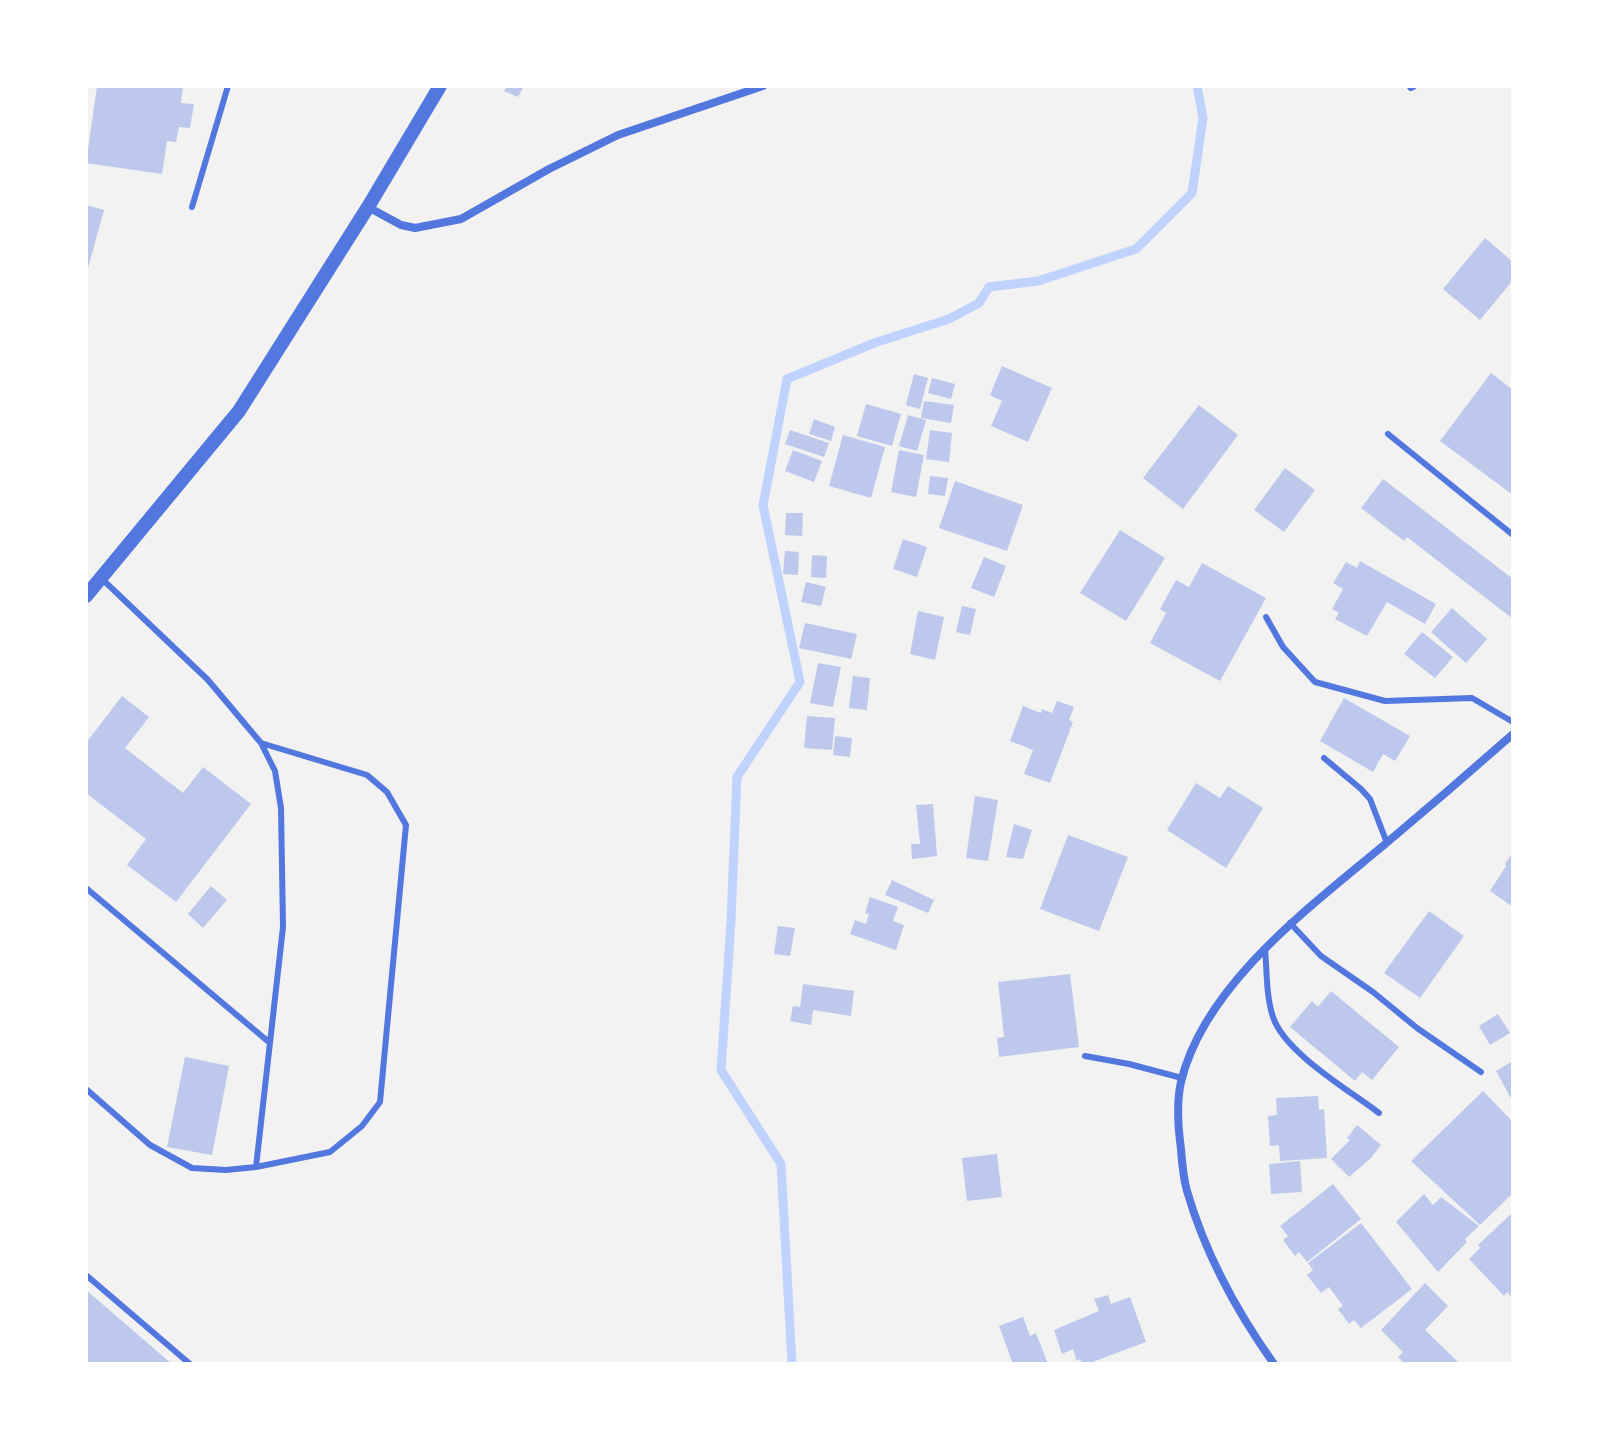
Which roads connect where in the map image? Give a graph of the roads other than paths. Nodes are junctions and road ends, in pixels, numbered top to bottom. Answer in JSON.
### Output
{"nodes":[{"id":1,"x":228,"y":86,"type":"edge"},
{"id":2,"x":433,"y":86,"type":"edge"},
{"id":3,"x":440,"y":86,"type":"edge"},
{"id":4,"x":763,"y":86,"type":"edge"},
{"id":5,"x":425,"y":113,"type":"junction"},
{"id":6,"x":192,"y":207,"type":"dead end"},
{"id":7,"x":368,"y":207,"type":"junction"},
{"id":8,"x":1388,"y":434,"type":"dead end"},
{"id":9,"x":1513,"y":535,"type":"edge"},
{"id":10,"x":101,"y":578,"type":"junction"},
{"id":11,"x":86,"y":596,"type":"edge"},
{"id":12,"x":1266,"y":617,"type":"dead end"},
{"id":13,"x":1513,"y":722,"type":"edge"},
{"id":14,"x":1513,"y":734,"type":"edge"},
{"id":15,"x":261,"y":743,"type":"junction"},
{"id":16,"x":1324,"y":758,"type":"dead end"},
{"id":17,"x":1387,"y":843,"type":"junction"},
{"id":18,"x":86,"y":888,"type":"edge"},
{"id":19,"x":1290,"y":923,"type":"junction"},
{"id":20,"x":1265,"y":949,"type":"junction"},
{"id":21,"x":270,"y":1043,"type":"junction"},
{"id":22,"x":1085,"y":1056,"type":"dead end"},
{"id":23,"x":1481,"y":1072,"type":"dead end"},
{"id":24,"x":1182,"y":1078,"type":"junction"},
{"id":25,"x":86,"y":1089,"type":"edge"},
{"id":26,"x":1379,"y":1113,"type":"dead end"},
{"id":27,"x":256,"y":1167,"type":"junction"},
{"id":28,"x":86,"y":1275,"type":"edge"},
{"id":29,"x":190,"y":1364,"type":"edge"},
{"id":30,"x":1274,"y":1364,"type":"edge"}],
"edges":[{"from":1,"to":6,"type":"lane"},
{"from":2,"to":5,"type":"street"},
{"from":3,"to":5,"type":"street"},
{"from":4,"to":7,"type":"street"},
{"from":5,"to":7,"type":"street"},
{"from":7,"to":10,"type":"street"},
{"from":8,"to":9,"type":"lane"},
{"from":10,"to":11,"type":"street"},
{"from":10,"to":15,"type":"lane"},
{"from":12,"to":13,"type":"lane"},
{"from":14,"to":17,"type":"street"},
{"from":15,"to":21,"type":"lane"},
{"from":15,"to":27,"type":"lane"},
{"from":16,"to":17,"type":"lane"},
{"from":17,"to":19,"type":"street"},
{"from":18,"to":21,"type":"lane"},
{"from":19,"to":20,"type":"street"},
{"from":19,"to":23,"type":"lane"},
{"from":20,"to":24,"type":"street"},
{"from":20,"to":26,"type":"lane"},
{"from":21,"to":27,"type":"lane"},
{"from":22,"to":24,"type":"lane"},
{"from":24,"to":30,"type":"street"},
{"from":25,"to":27,"type":"lane"},
{"from":28,"to":29,"type":"lane"}]}
